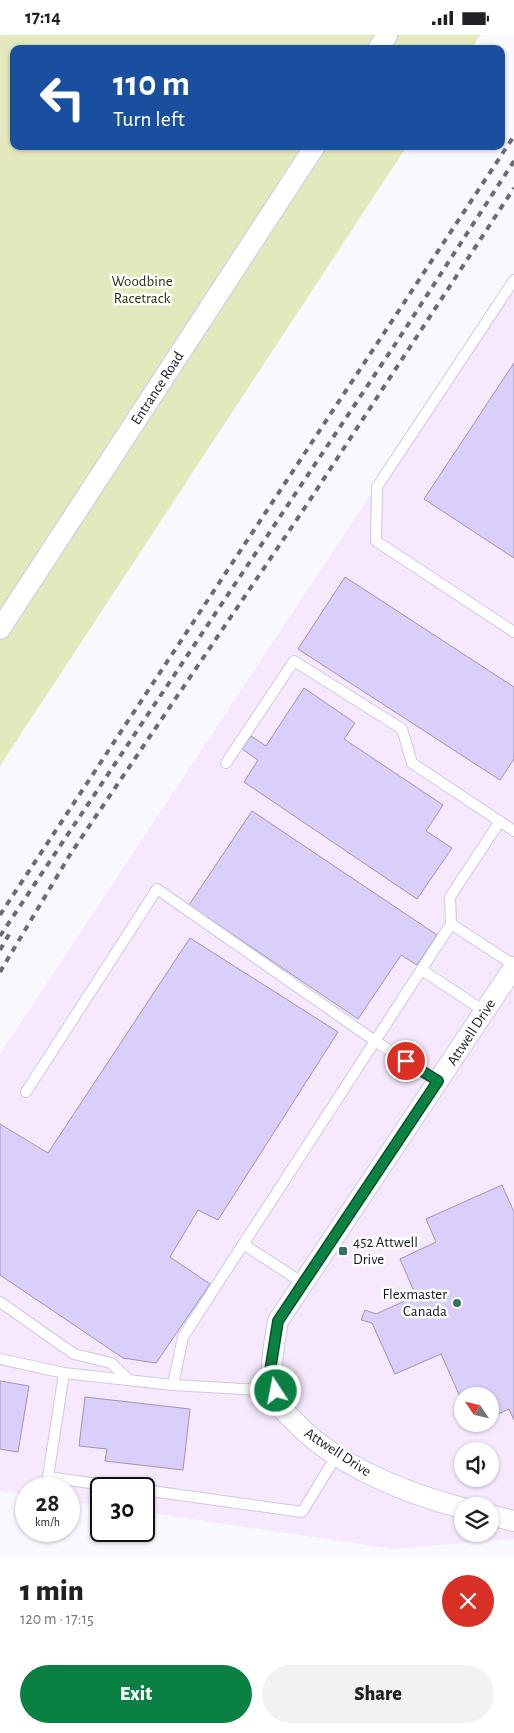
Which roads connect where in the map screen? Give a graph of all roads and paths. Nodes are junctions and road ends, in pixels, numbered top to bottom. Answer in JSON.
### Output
{"nodes":[{"id":1,"x":312,"y":150,"type":"edge"},
{"id":2,"x":514,"y":280,"type":"edge"},
{"id":3,"x":0,"y":629,"type":"edge"},
{"id":4,"x":514,"y":632,"type":"edge"},
{"id":5,"x":226,"y":763,"type":"dead end"},
{"id":6,"x":500,"y":821,"type":"junction"},
{"id":7,"x":514,"y":831,"type":"edge"},
{"id":8,"x":451,"y":923,"type":"junction"},
{"id":9,"x":514,"y":966,"type":"edge"},
{"id":10,"x":422,"y":970,"type":"junction"},
{"id":11,"x":484,"y":1011,"type":"junction"},
{"id":12,"x":375,"y":1041,"type":"junction"},
{"id":13,"x":438,"y":1081,"type":"junction"},
{"id":14,"x":26,"y":1092,"type":"dead end"},
{"id":15,"x":243,"y":1245,"type":"junction"},
{"id":16,"x":303,"y":1283,"type":"junction"},
{"id":17,"x":0,"y":1302,"type":"edge"},
{"id":18,"x":0,"y":1359,"type":"edge"},
{"id":19,"x":64,"y":1373,"type":"junction"},
{"id":20,"x":129,"y":1380,"type":"junction"},
{"id":21,"x":173,"y":1385,"type":"junction"},
{"id":22,"x":276,"y":1391,"type":"junction"},
{"id":23,"x":336,"y":1455,"type":"junction"},
{"id":24,"x":90,"y":1483,"type":"edge"},
{"id":25,"x":155,"y":1492,"type":"edge"},
{"id":26,"x":454,"y":1506,"type":"edge"},
{"id":27,"x":499,"y":1517,"type":"edge"},
{"id":28,"x":514,"y":1521,"type":"edge"}],
"edges":[{"from":1,"to":3,"type":"street","name":"Entrance Road"},
{"from":2,"to":4,"type":"lane"},
{"from":5,"to":6,"type":"lane"},
{"from":6,"to":7,"type":"lane"},
{"from":6,"to":8,"type":"lane"},
{"from":8,"to":9,"type":"lane"},
{"from":8,"to":10,"type":"lane"},
{"from":9,"to":11,"type":"street","name":"Attwell Drive"},
{"from":10,"to":11,"type":"lane"},
{"from":10,"to":12,"type":"lane"},
{"from":11,"to":13,"type":"street","name":"Attwell Drive"},
{"from":12,"to":13,"type":"lane"},
{"from":12,"to":14,"type":"lane"},
{"from":12,"to":15,"type":"lane"},
{"from":13,"to":16,"type":"street","name":"Attwell Drive"},
{"from":15,"to":16,"type":"lane"},
{"from":15,"to":21,"type":"lane"},
{"from":16,"to":22,"type":"street","name":"Attwell Drive"},
{"from":17,"to":20,"type":"lane"},
{"from":18,"to":19,"type":"lane"},
{"from":19,"to":20,"type":"lane"},
{"from":19,"to":24,"type":"lane"},
{"from":20,"to":21,"type":"lane"},
{"from":21,"to":22,"type":"lane"},
{"from":22,"to":23,"type":"street","name":"Attwell Drive"},
{"from":23,"to":25,"type":"lane"},
{"from":23,"to":26,"type":"street","name":"Attwell Drive"},
{"from":27,"to":28,"type":"street"}]}
